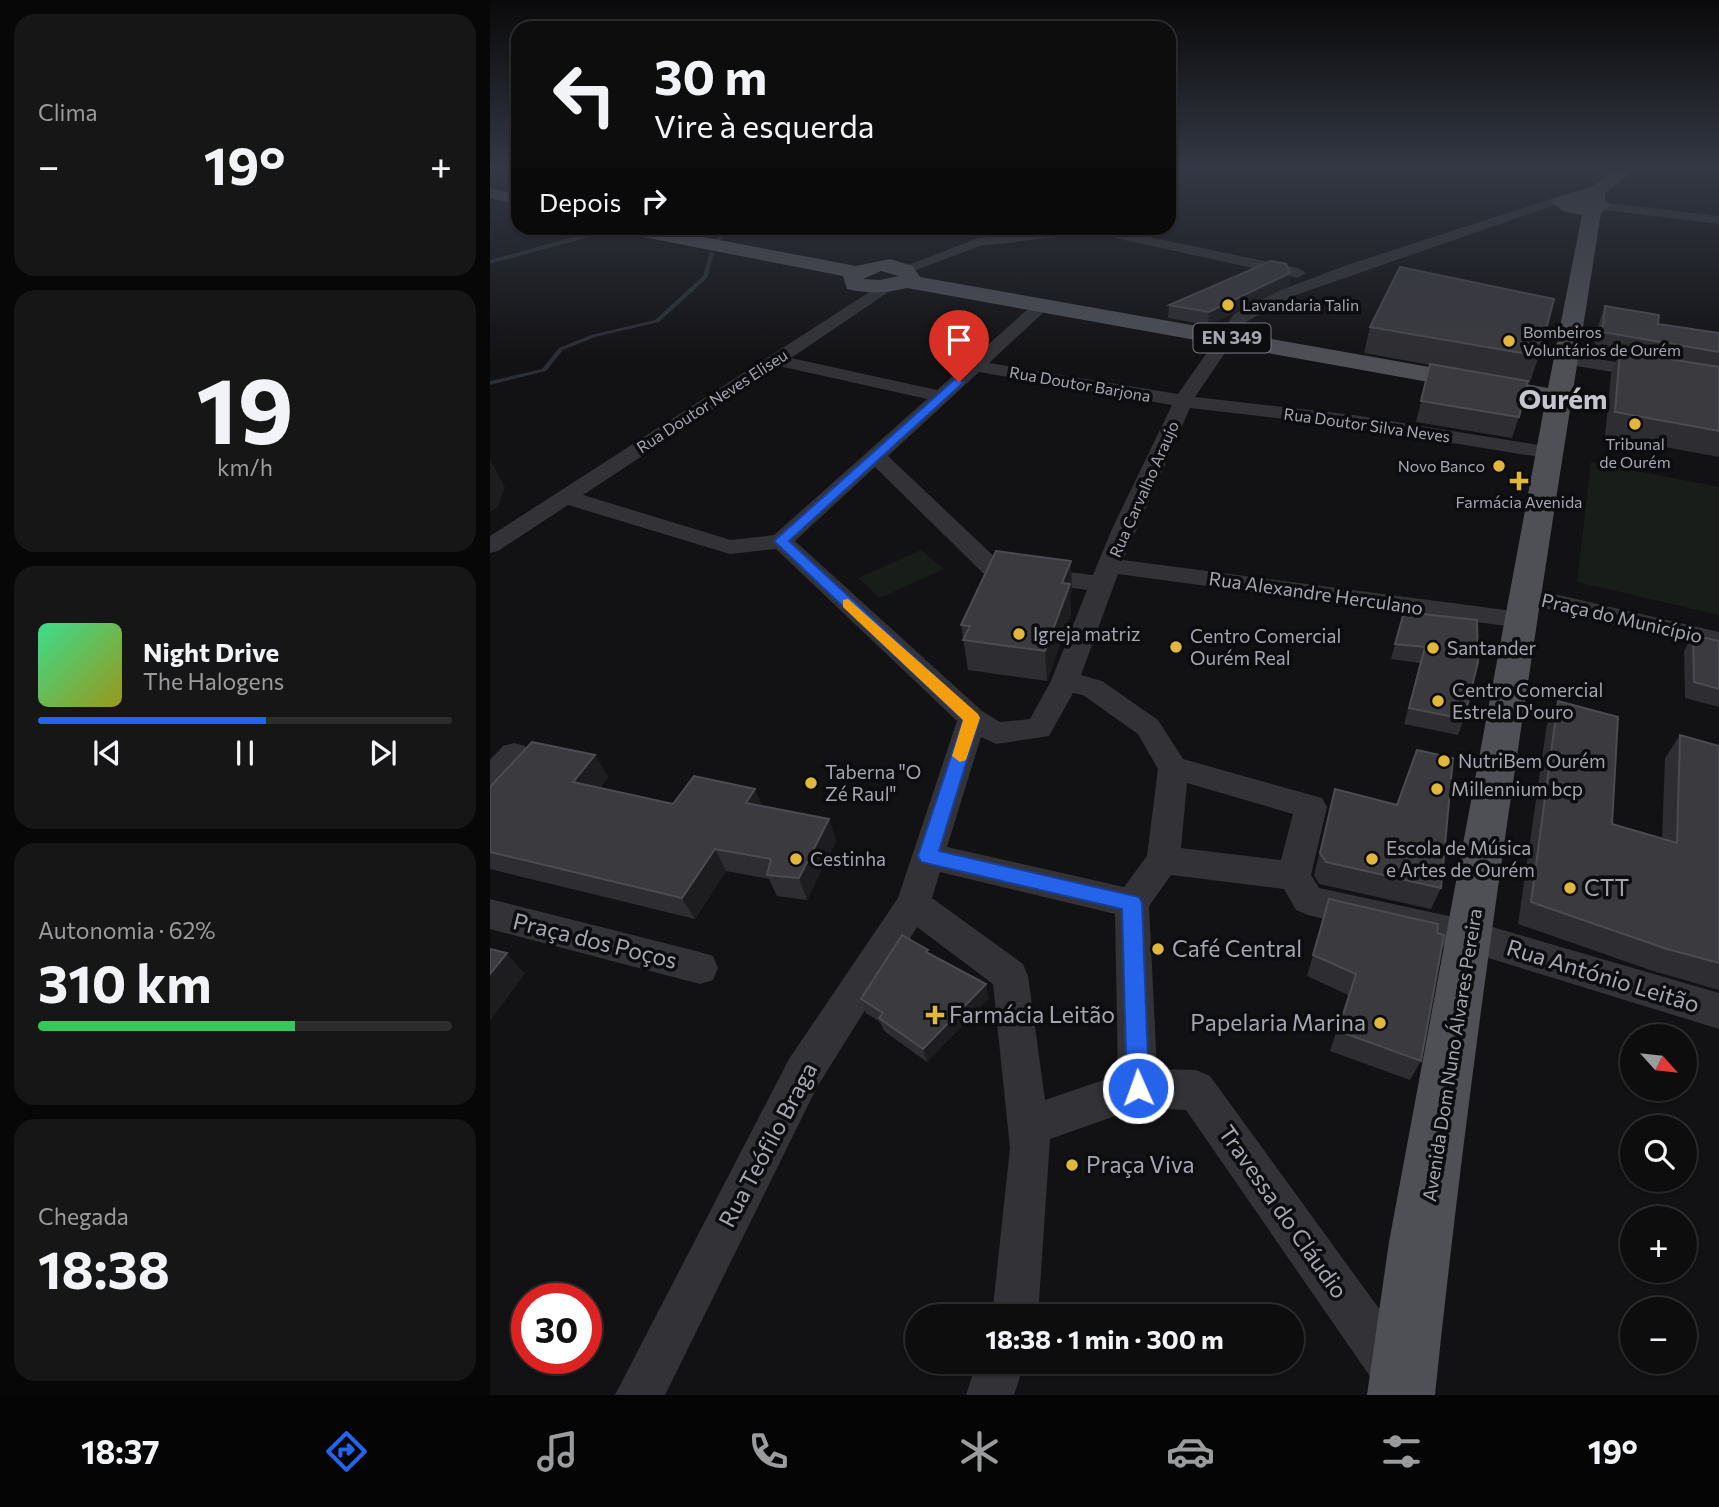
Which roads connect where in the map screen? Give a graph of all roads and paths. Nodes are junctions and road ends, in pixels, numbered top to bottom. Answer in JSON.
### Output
{"nodes":[{"id":1,"x":1458,"y":234,"type":"edge"},
{"id":2,"x":1581,"y":234,"type":"edge"},
{"id":3,"x":661,"y":235,"type":"edge"},
{"id":4,"x":1035,"y":235,"type":"edge"},
{"id":5,"x":1125,"y":235,"type":"edge"},
{"id":6,"x":1325,"y":278,"type":"junction"},
{"id":7,"x":880,"y":284,"type":"junction"},
{"id":8,"x":1041,"y":306,"type":"junction"},
{"id":9,"x":1224,"y":337,"type":"junction"},
{"id":10,"x":775,"y":360,"type":"junction"},
{"id":11,"x":976,"y":366,"type":"junction"},
{"id":12,"x":1561,"y":378,"type":"junction"},
{"id":13,"x":1719,"y":384,"type":"edge"},
{"id":14,"x":942,"y":397,"type":"junction"},
{"id":15,"x":1183,"y":401,"type":"junction"},
{"id":16,"x":1551,"y":453,"type":"junction"},
{"id":17,"x":876,"y":456,"type":"junction"},
{"id":18,"x":565,"y":497,"type":"junction"},
{"id":19,"x":781,"y":541,"type":"junction"},
{"id":20,"x":490,"y":546,"type":"edge"},
{"id":21,"x":1107,"y":575,"type":"junction"},
{"id":22,"x":1522,"y":608,"type":"junction"},
{"id":23,"x":1719,"y":641,"type":"edge"},
{"id":24,"x":1065,"y":681,"type":"junction"},
{"id":25,"x":972,"y":718,"type":"junction"},
{"id":26,"x":514,"y":754,"type":"dead end"},
{"id":27,"x":1173,"y":768,"type":"junction"},
{"id":28,"x":490,"y":779,"type":"edge"},
{"id":29,"x":928,"y":856,"type":"junction"},
{"id":30,"x":1163,"y":860,"type":"junction"},
{"id":31,"x":1294,"y":876,"type":"junction"},
{"id":32,"x":1132,"y":903,"type":"junction"},
{"id":33,"x":912,"y":904,"type":"junction"},
{"id":34,"x":490,"y":914,"type":"edge"},
{"id":35,"x":1472,"y":937,"type":"junction"},
{"id":36,"x":700,"y":968,"type":"dead end"},
{"id":37,"x":1719,"y":1011,"type":"edge"},
{"id":38,"x":1138,"y":1088,"type":"junction"},
{"id":39,"x":1028,"y":1126,"type":"junction"},
{"id":40,"x":1016,"y":1304,"type":"edge"},
{"id":41,"x":997,"y":1374,"type":"edge"},
{"id":42,"x":1402,"y":1388,"type":"edge"},
{"id":43,"x":639,"y":1395,"type":"edge"},
{"id":44,"x":990,"y":1395,"type":"edge"}],
"edges":[{"from":1,"to":6,"type":"street","name":"Rua Carvalho Araujo"},
{"from":2,"to":12,"type":"main road","name":"Avenida Dom Nuno Álvares Pereira"},
{"from":3,"to":7,"type":"main road","number":"EN 349"},
{"from":4,"to":7,"type":"street","name":"Rua Doutor Neves Eliseu"},
{"from":5,"to":6,"type":"street","name":"Rua Doutor Neves Eliseu"},
{"from":6,"to":9,"type":"street","name":"Rua Carvalho Araujo"},
{"from":7,"to":8,"type":"main road","number":"EN 349"},
{"from":7,"to":10,"type":"street","name":"Rua Doutor Neves Eliseu"},
{"from":8,"to":9,"type":"main road","number":"EN 349"},
{"from":8,"to":11,"type":"street"},
{"from":9,"to":12,"type":"main road","number":"EN 349"},
{"from":9,"to":15,"type":"street","name":"Rua Carvalho Araujo"},
{"from":10,"to":14,"type":"street"},
{"from":10,"to":18,"type":"street","name":"Rua Doutor Neves Eliseu"},
{"from":11,"to":14,"type":"street"},
{"from":11,"to":15,"type":"street","name":"Rua Doutor Barjona"},
{"from":12,"to":13,"type":"street"},
{"from":12,"to":16,"type":"main road","name":"Avenida Dom Nuno Álvares Pereira"},
{"from":14,"to":17,"type":"street"},
{"from":15,"to":16,"type":"street","name":"Rua Doutor Silva Neves"},
{"from":15,"to":21,"type":"street","name":"Rua Carvalho Araujo"},
{"from":16,"to":22,"type":"main road","name":"Avenida Dom Nuno Álvares Pereira"},
{"from":17,"to":19,"type":"street"},
{"from":17,"to":21,"type":"street","name":"Rua Alexandre Herculano"},
{"from":18,"to":19,"type":"street"},
{"from":18,"to":20,"type":"street","name":"Rua Doutor Neves Eliseu"},
{"from":19,"to":25,"type":"street"},
{"from":21,"to":22,"type":"street","name":"Rua Alexandre Herculano"},
{"from":21,"to":24,"type":"street","name":"Rua Carvalho Araujo"},
{"from":22,"to":23,"type":"street","name":"Praça do Município"},
{"from":22,"to":35,"type":"main road","name":"Avenida Dom Nuno Álvares Pereira"},
{"from":24,"to":25,"type":"street","name":"Rua Carvalho Araujo"},
{"from":24,"to":27,"type":"street"},
{"from":25,"to":29,"type":"street","name":"Rua Teófilo Braga"},
{"from":26,"to":28,"type":"street"},
{"from":27,"to":30,"type":"street"},
{"from":27,"to":31,"type":"street"},
{"from":29,"to":32,"type":"street"},
{"from":29,"to":33,"type":"street","name":"Rua Teófilo Braga"},
{"from":30,"to":31,"type":"street"},
{"from":30,"to":32,"type":"street"},
{"from":31,"to":35,"type":"street","name":"Rua António Leitão"},
{"from":32,"to":38,"type":"street"},
{"from":33,"to":39,"type":"street"},
{"from":33,"to":43,"type":"street","name":"Rua Teófilo Braga"},
{"from":34,"to":36,"type":"street","name":"Praça dos Poços"},
{"from":35,"to":37,"type":"street","name":"Rua António Leitão"},
{"from":35,"to":42,"type":"main road","name":"Avenida Dom Nuno Álvares Pereira"},
{"from":38,"to":39,"type":"street"},
{"from":38,"to":42,"type":"street","name":"Travessa do Cláudio"},
{"from":39,"to":40,"type":"street"},
{"from":41,"to":44,"type":"street"}]}
